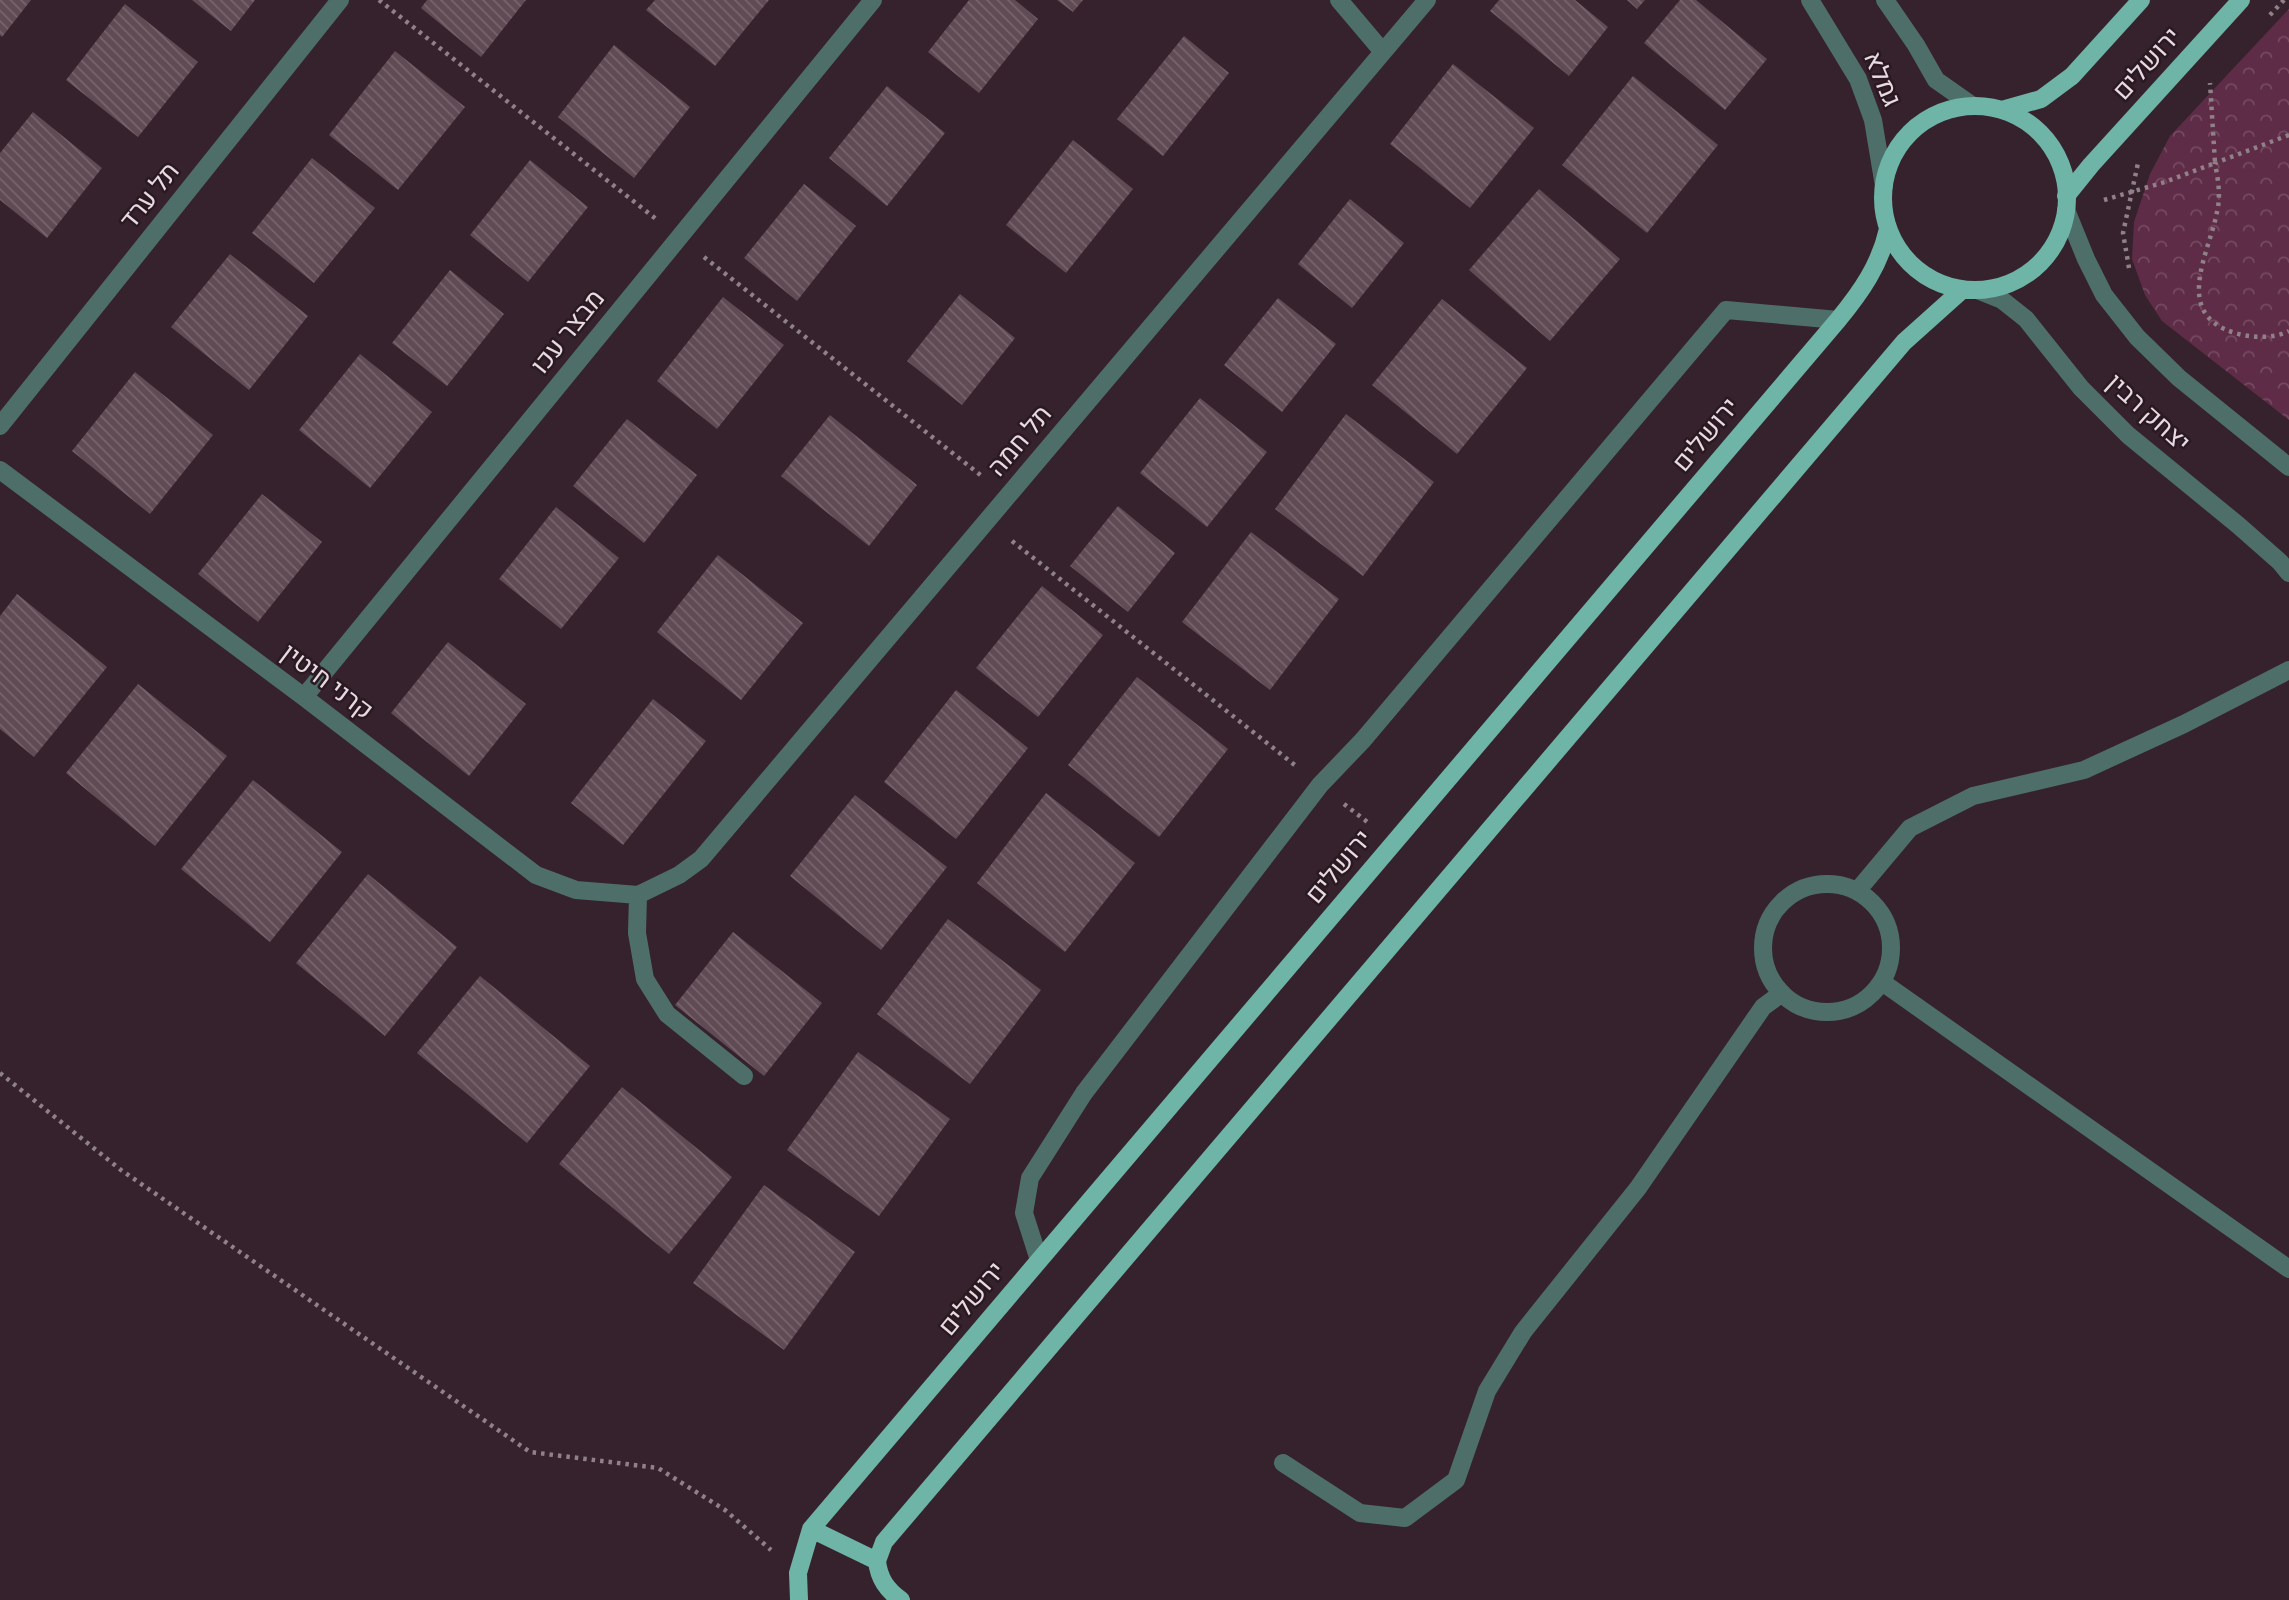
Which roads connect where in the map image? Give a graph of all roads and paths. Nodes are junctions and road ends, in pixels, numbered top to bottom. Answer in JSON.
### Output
{"nodes":[{"id":1,"x":340,"y":0,"type":"edge"},
{"id":2,"x":873,"y":0,"type":"edge"},
{"id":3,"x":1339,"y":0,"type":"edge"},
{"id":4,"x":1427,"y":0,"type":"edge"},
{"id":5,"x":1810,"y":0,"type":"edge"},
{"id":6,"x":1885,"y":0,"type":"edge"},
{"id":7,"x":2141,"y":0,"type":"edge"},
{"id":8,"x":2241,"y":0,"type":"edge"},
{"id":9,"x":2207,"y":36,"type":"junction"},
{"id":10,"x":1382,"y":52,"type":"junction"},
{"id":11,"x":1973,"y":106,"type":"junction"},
{"id":12,"x":2002,"y":110,"type":"junction"},
{"id":13,"x":2289,"y":135,"type":"edge"},
{"id":14,"x":2141,"y":152,"type":"dead end"},
{"id":15,"x":2215,"y":163,"type":"junction"},
{"id":16,"x":1884,"y":186,"type":"junction"},
{"id":17,"x":2132,"y":192,"type":"junction"},
{"id":18,"x":2066,"y":203,"type":"junction"},
{"id":19,"x":1888,"y":229,"type":"junction"},
{"id":20,"x":2130,"y":273,"type":"dead end"},
{"id":21,"x":1970,"y":290,"type":"junction"},
{"id":22,"x":1838,"y":320,"type":"junction"},
{"id":23,"x":2289,"y":331,"type":"edge"},
{"id":24,"x":0,"y":426,"type":"edge"},
{"id":25,"x":2289,"y":467,"type":"edge"},
{"id":26,"x":0,"y":470,"type":"edge"},
{"id":27,"x":986,"y":521,"type":"junction"},
{"id":28,"x":2289,"y":573,"type":"edge"},
{"id":29,"x":2289,"y":670,"type":"edge"},
{"id":30,"x":304,"y":697,"type":"junction"},
{"id":31,"x":1320,"y":785,"type":"junction"},
{"id":32,"x":1394,"y":843,"type":"junction"},
{"id":33,"x":1858,"y":890,"type":"junction"},
{"id":34,"x":638,"y":895,"type":"junction"},
{"id":35,"x":1882,"y":982,"type":"junction"},
{"id":36,"x":1782,"y":993,"type":"junction"},
{"id":37,"x":0,"y":1073,"type":"edge"},
{"id":38,"x":744,"y":1076,"type":"dead end"},
{"id":39,"x":1040,"y":1260,"type":"junction"},
{"id":40,"x":2289,"y":1269,"type":"edge"},
{"id":41,"x":1283,"y":1463,"type":"dead end"},
{"id":42,"x":811,"y":1529,"type":"junction"},
{"id":43,"x":877,"y":1562,"type":"junction"},
{"id":44,"x":798,"y":1573,"type":"junction"},
{"id":45,"x":799,"y":1600,"type":"edge"},
{"id":46,"x":901,"y":1600,"type":"edge"}],
"edges":[{"from":1,"to":24,"type":"street","name":"תל ערד"},
{"from":2,"to":30,"type":"street","name":"מבצר עכו"},
{"from":3,"to":10,"type":"street"},
{"from":4,"to":10,"type":"street","name":"תל חמה"},
{"from":5,"to":16,"type":"street","name":"גמלא"},
{"from":6,"to":11,"type":"street","name":"גמלא"},
{"from":7,"to":12,"type":"main road","name":"ירושלים"},
{"from":8,"to":9,"type":"main road","name":"ירושלים"},
{"from":9,"to":15,"type":"path"},
{"from":9,"to":18,"type":"main road","name":"ירושלים"},
{"from":10,"to":27,"type":"street","name":"תל חמה"},
{"from":11,"to":12,"type":"main road"},
{"from":11,"to":16,"type":"main road"},
{"from":12,"to":18,"type":"main road"},
{"from":13,"to":15,"type":"path"},
{"from":14,"to":17,"type":"path"},
{"from":15,"to":17,"type":"path"},
{"from":15,"to":23,"type":"path"},
{"from":16,"to":19,"type":"main road"},
{"from":17,"to":18,"type":"path"},
{"from":17,"to":20,"type":"path"},
{"from":18,"to":21,"type":"main road"},
{"from":18,"to":25,"type":"street","name":"יצחק רבין"},
{"from":19,"to":21,"type":"main road"},
{"from":19,"to":22,"type":"main road","name":"ירושלים"},
{"from":21,"to":28,"type":"street","name":"יצחק רבין"},
{"from":21,"to":43,"type":"main road"},
{"from":22,"to":31,"type":"street"},
{"from":22,"to":32,"type":"main road","name":"ירושלים"},
{"from":26,"to":30,"type":"street","name":"קרני חיטין"},
{"from":27,"to":31,"type":"path"},
{"from":27,"to":34,"type":"street","name":"תל חמה"},
{"from":29,"to":33,"type":"street"},
{"from":30,"to":34,"type":"street","name":"קרני חיטין"},
{"from":31,"to":32,"type":"path"},
{"from":31,"to":39,"type":"street"},
{"from":32,"to":39,"type":"main road","name":"ירושלים"},
{"from":33,"to":35,"type":"street"},
{"from":33,"to":36,"type":"street"},
{"from":34,"to":38,"type":"street"},
{"from":35,"to":36,"type":"street"},
{"from":35,"to":40,"type":"street"},
{"from":36,"to":41,"type":"street"},
{"from":37,"to":44,"type":"path"},
{"from":39,"to":42,"type":"main road","name":"ירושלים"},
{"from":42,"to":43,"type":"main road"},
{"from":42,"to":44,"type":"main road"},
{"from":43,"to":46,"type":"main road"},
{"from":44,"to":45,"type":"main road"}]}
